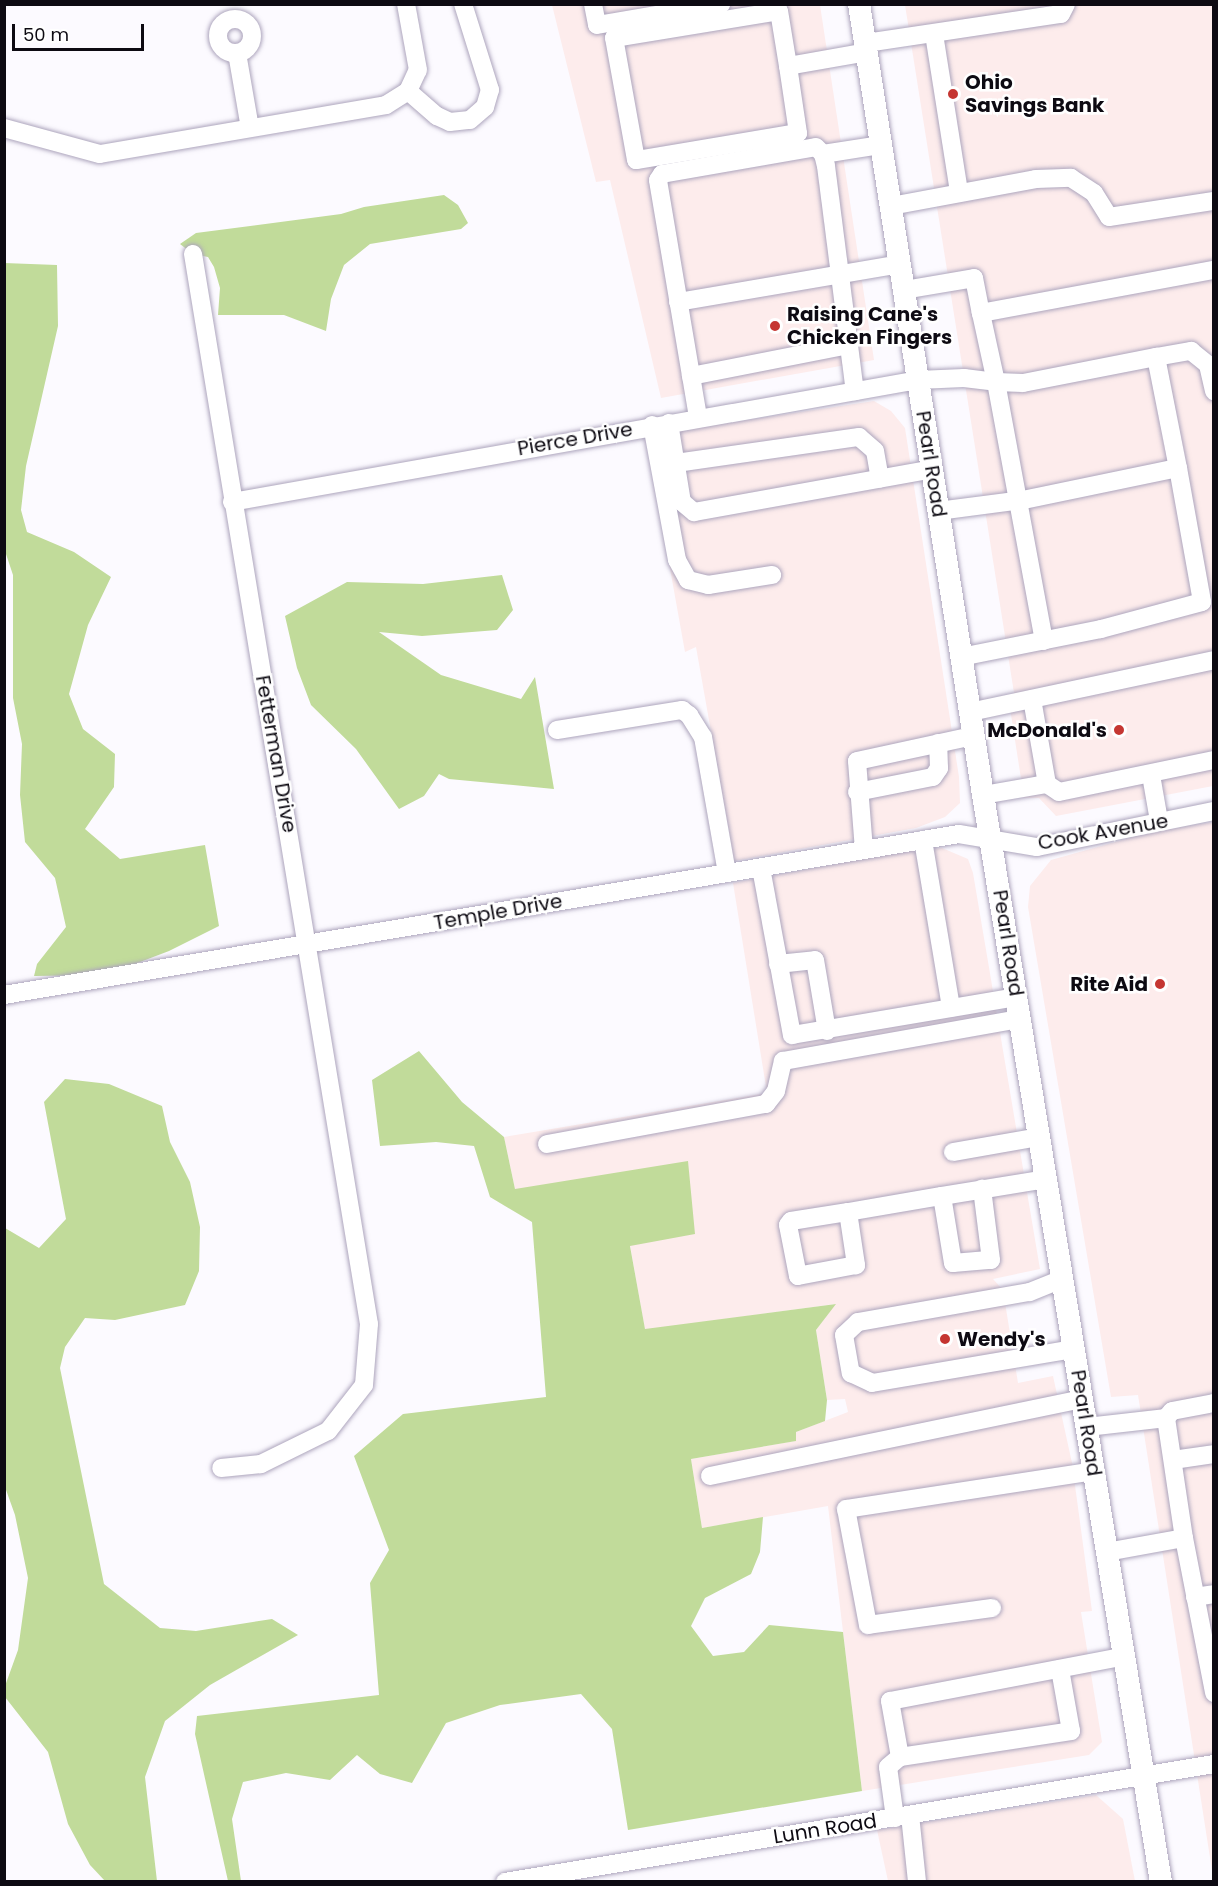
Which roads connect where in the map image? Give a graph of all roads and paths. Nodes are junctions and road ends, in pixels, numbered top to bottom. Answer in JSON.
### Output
{"nodes":[{"id":1,"x":406,"y":4,"type":"edge"},
{"id":2,"x":463,"y":4,"type":"edge"},
{"id":3,"x":593,"y":4,"type":"edge"},
{"id":4,"x":721,"y":4,"type":"edge"},
{"id":5,"x":860,"y":4,"type":"edge"},
{"id":6,"x":1066,"y":4,"type":"edge"},
{"id":7,"x":934,"y":34,"type":"junction"},
{"id":8,"x":866,"y":48,"type":"junction"},
{"id":9,"x":237,"y":53,"type":"dead end"},
{"id":10,"x":788,"y":66,"type":"junction"},
{"id":11,"x":408,"y":91,"type":"junction"},
{"id":12,"x":4,"y":128,"type":"edge"},
{"id":13,"x":250,"y":128,"type":"junction"},
{"id":14,"x":881,"y":145,"type":"junction"},
{"id":15,"x":823,"y":154,"type":"junction"},
{"id":16,"x":959,"y":192,"type":"junction"},
{"id":17,"x":1214,"y":201,"type":"edge"},
{"id":18,"x":891,"y":206,"type":"junction"},
{"id":19,"x":193,"y":254,"type":"dead end"},
{"id":20,"x":900,"y":264,"type":"junction"},
{"id":21,"x":1214,"y":270,"type":"edge"},
{"id":22,"x":840,"y":274,"type":"junction"},
{"id":23,"x":904,"y":290,"type":"junction"},
{"id":24,"x":678,"y":302,"type":"junction"},
{"id":25,"x":981,"y":313,"type":"junction"},
{"id":26,"x":849,"y":345,"type":"junction"},
{"id":27,"x":1156,"y":357,"type":"junction"},
{"id":28,"x":691,"y":376,"type":"junction"},
{"id":29,"x":918,"y":380,"type":"junction"},
{"id":30,"x":996,"y":382,"type":"junction"},
{"id":31,"x":855,"y":391,"type":"junction"},
{"id":32,"x":1214,"y":391,"type":"edge"},
{"id":33,"x":698,"y":417,"type":"junction"},
{"id":34,"x":660,"y":424,"type":"junction"},
{"id":35,"x":676,"y":463,"type":"junction"},
{"id":36,"x":1178,"y":468,"type":"junction"},
{"id":37,"x":932,"y":469,"type":"junction"},
{"id":38,"x":880,"y":479,"type":"junction"},
{"id":39,"x":1017,"y":501,"type":"junction"},
{"id":40,"x":232,"y":502,"type":"junction"},
{"id":41,"x":938,"y":511,"type":"junction"},
{"id":42,"x":772,"y":575,"type":"dead end"},
{"id":43,"x":1208,"y":601,"type":"edge"},
{"id":44,"x":1044,"y":640,"type":"junction"},
{"id":45,"x":961,"y":657,"type":"junction"},
{"id":46,"x":1214,"y":660,"type":"edge"},
{"id":47,"x":1032,"y":699,"type":"junction"},
{"id":48,"x":970,"y":712,"type":"junction"},
{"id":49,"x":557,"y":730,"type":"dead end"},
{"id":50,"x":974,"y":736,"type":"junction"},
{"id":51,"x":938,"y":743,"type":"junction"},
{"id":52,"x":1214,"y":760,"type":"edge"},
{"id":53,"x":1151,"y":775,"type":"junction"},
{"id":54,"x":1047,"y":784,"type":"junction"},
{"id":55,"x":857,"y":792,"type":"junction"},
{"id":56,"x":983,"y":795,"type":"junction"},
{"id":57,"x":1214,"y":811,"type":"edge"},
{"id":58,"x":1159,"y":821,"type":"junction"},
{"id":59,"x":992,"y":838,"type":"junction"},
{"id":60,"x":923,"y":840,"type":"junction"},
{"id":61,"x":864,"y":850,"type":"junction"},
{"id":62,"x":761,"y":868,"type":"junction"},
{"id":63,"x":727,"y":873,"type":"junction"},
{"id":64,"x":309,"y":944,"type":"junction"},
{"id":65,"x":778,"y":964,"type":"junction"},
{"id":66,"x":4,"y":995,"type":"edge"},
{"id":67,"x":951,"y":1008,"type":"junction"},
{"id":68,"x":1018,"y":1008,"type":"junction"},
{"id":69,"x":827,"y":1030,"type":"junction"},
{"id":70,"x":1039,"y":1137,"type":"junction"},
{"id":71,"x":547,"y":1144,"type":"dead end"},
{"id":72,"x":952,"y":1152,"type":"dead end"},
{"id":73,"x":1046,"y":1179,"type":"junction"},
{"id":74,"x":982,"y":1189,"type":"junction"},
{"id":75,"x":942,"y":1196,"type":"junction"},
{"id":76,"x":848,"y":1212,"type":"junction"},
{"id":77,"x":1062,"y":1279,"type":"junction"},
{"id":78,"x":1074,"y":1349,"type":"junction"},
{"id":79,"x":1082,"y":1399,"type":"junction"},
{"id":80,"x":1214,"y":1403,"type":"edge"},
{"id":81,"x":1166,"y":1418,"type":"junction"},
{"id":82,"x":1087,"y":1427,"type":"junction"},
{"id":83,"x":1214,"y":1454,"type":"edge"},
{"id":84,"x":1173,"y":1460,"type":"junction"},
{"id":85,"x":221,"y":1468,"type":"dead end"},
{"id":86,"x":1093,"y":1471,"type":"junction"},
{"id":87,"x":710,"y":1476,"type":"dead end"},
{"id":88,"x":1184,"y":1538,"type":"junction"},
{"id":89,"x":1107,"y":1552,"type":"junction"},
{"id":90,"x":1214,"y":1594,"type":"edge"},
{"id":91,"x":1195,"y":1597,"type":"junction"},
{"id":92,"x":992,"y":1608,"type":"dead end"},
{"id":93,"x":1209,"y":1647,"type":"edge"},
{"id":94,"x":1125,"y":1656,"type":"junction"},
{"id":95,"x":1060,"y":1669,"type":"junction"},
{"id":96,"x":1214,"y":1693,"type":"edge"},
{"id":97,"x":900,"y":1757,"type":"junction"},
{"id":98,"x":1214,"y":1764,"type":"edge"},
{"id":99,"x":1144,"y":1776,"type":"junction"},
{"id":100,"x":903,"y":1816,"type":"junction"},
{"id":101,"x":505,"y":1881,"type":"edge"},
{"id":102,"x":916,"y":1881,"type":"edge"},
{"id":103,"x":1161,"y":1881,"type":"edge"}],
"edges":[{"from":1,"to":11,"type":"street"},
{"from":2,"to":11,"type":"street"},
{"from":3,"to":4,"type":"street"},
{"from":5,"to":8,"type":"main road","name":"Pearl Road"},
{"from":6,"to":7,"type":"street"},
{"from":7,"to":8,"type":"street"},
{"from":7,"to":16,"type":"street"},
{"from":8,"to":10,"type":"street"},
{"from":8,"to":14,"type":"main road","name":"Pearl Road"},
{"from":9,"to":13,"type":"street"},
{"from":10,"to":10,"type":"street"},
{"from":11,"to":13,"type":"street"},
{"from":12,"to":13,"type":"street"},
{"from":14,"to":15,"type":"street"},
{"from":14,"to":18,"type":"main road","name":"Pearl Road"},
{"from":15,"to":22,"type":"street"},
{"from":15,"to":24,"type":"street"},
{"from":16,"to":17,"type":"street"},
{"from":16,"to":18,"type":"street"},
{"from":18,"to":20,"type":"main road","name":"Pearl Road"},
{"from":19,"to":40,"type":"street","name":"Fetterman Drive"},
{"from":20,"to":22,"type":"street"},
{"from":20,"to":23,"type":"main road","name":"Pearl Road"},
{"from":21,"to":25,"type":"street"},
{"from":22,"to":24,"type":"street"},
{"from":22,"to":26,"type":"street"},
{"from":23,"to":25,"type":"street"},
{"from":23,"to":29,"type":"main road","name":"Pearl Road"},
{"from":24,"to":28,"type":"street"},
{"from":25,"to":30,"type":"street"},
{"from":26,"to":28,"type":"street"},
{"from":26,"to":31,"type":"street"},
{"from":27,"to":30,"type":"street","name":"Pierce Drive"},
{"from":27,"to":32,"type":"street","name":"Pierce Drive"},
{"from":27,"to":36,"type":"street"},
{"from":28,"to":33,"type":"street"},
{"from":29,"to":30,"type":"street","name":"Pierce Drive"},
{"from":29,"to":31,"type":"street","name":"Pierce Drive"},
{"from":29,"to":37,"type":"main road","name":"Pearl Road"},
{"from":30,"to":39,"type":"street"},
{"from":31,"to":33,"type":"street","name":"Pierce Drive"},
{"from":33,"to":34,"type":"street","name":"Pierce Drive"},
{"from":34,"to":35,"type":"street"},
{"from":34,"to":40,"type":"street","name":"Pierce Drive"},
{"from":34,"to":42,"type":"street"},
{"from":35,"to":38,"type":"street"},
{"from":35,"to":38,"type":"street"},
{"from":36,"to":39,"type":"street"},
{"from":36,"to":43,"type":"street"},
{"from":37,"to":38,"type":"street"},
{"from":37,"to":41,"type":"main road","name":"Pearl Road"},
{"from":39,"to":41,"type":"street"},
{"from":39,"to":44,"type":"street"},
{"from":40,"to":64,"type":"street","name":"Fetterman Drive"},
{"from":41,"to":45,"type":"main road","name":"Pearl Road"},
{"from":43,"to":44,"type":"street"},
{"from":44,"to":45,"type":"street"},
{"from":45,"to":48,"type":"main road","name":"Pearl Road"},
{"from":46,"to":47,"type":"street"},
{"from":47,"to":48,"type":"street"},
{"from":47,"to":54,"type":"street"},
{"from":48,"to":50,"type":"main road","name":"Pearl Road"},
{"from":49,"to":63,"type":"street"},
{"from":50,"to":51,"type":"street"},
{"from":50,"to":56,"type":"main road","name":"Pearl Road"},
{"from":51,"to":55,"type":"street"},
{"from":51,"to":55,"type":"street"},
{"from":52,"to":53,"type":"street"},
{"from":53,"to":54,"type":"street"},
{"from":53,"to":58,"type":"street"},
{"from":54,"to":56,"type":"street"},
{"from":55,"to":61,"type":"street"},
{"from":56,"to":59,"type":"main road","name":"Pearl Road"},
{"from":57,"to":58,"type":"street","name":"Cook Avenue"},
{"from":58,"to":59,"type":"street","name":"Cook Avenue"},
{"from":59,"to":60,"type":"street","name":"Temple Drive"},
{"from":59,"to":68,"type":"main road","name":"Pearl Road"},
{"from":60,"to":61,"type":"street","name":"Temple Drive"},
{"from":60,"to":67,"type":"street"},
{"from":61,"to":62,"type":"street","name":"Temple Drive"},
{"from":62,"to":63,"type":"street","name":"Temple Drive"},
{"from":62,"to":65,"type":"street"},
{"from":63,"to":64,"type":"street","name":"Temple Drive"},
{"from":64,"to":66,"type":"street","name":"Temple Drive"},
{"from":64,"to":85,"type":"street","name":"Fetterman Drive"},
{"from":65,"to":69,"type":"street"},
{"from":65,"to":69,"type":"street"},
{"from":67,"to":68,"type":"street"},
{"from":67,"to":69,"type":"street"},
{"from":68,"to":70,"type":"main road","name":"Pearl Road"},
{"from":68,"to":71,"type":"street"},
{"from":70,"to":72,"type":"street"},
{"from":70,"to":73,"type":"main road","name":"Pearl Road"},
{"from":73,"to":74,"type":"street"},
{"from":73,"to":77,"type":"main road","name":"Pearl Road"},
{"from":74,"to":75,"type":"street"},
{"from":74,"to":75,"type":"street"},
{"from":75,"to":76,"type":"street"},
{"from":76,"to":76,"type":"street"},
{"from":77,"to":78,"type":"main road","name":"Pearl Road"},
{"from":77,"to":78,"type":"street"},
{"from":78,"to":79,"type":"main road","name":"Pearl Road"},
{"from":79,"to":82,"type":"main road","name":"Pearl Road"},
{"from":79,"to":87,"type":"street"},
{"from":80,"to":81,"type":"street"},
{"from":81,"to":82,"type":"street"},
{"from":81,"to":84,"type":"street"},
{"from":82,"to":86,"type":"main road","name":"Pearl Road"},
{"from":83,"to":84,"type":"street"},
{"from":84,"to":88,"type":"street"},
{"from":86,"to":89,"type":"main road","name":"Pearl Road"},
{"from":86,"to":92,"type":"street"},
{"from":88,"to":89,"type":"street"},
{"from":88,"to":91,"type":"street"},
{"from":89,"to":94,"type":"main road","name":"Pearl Road"},
{"from":90,"to":91,"type":"street"},
{"from":91,"to":93,"type":"street"},
{"from":93,"to":96,"type":"street"},
{"from":94,"to":95,"type":"street"},
{"from":94,"to":99,"type":"main road","name":"Pearl Road"},
{"from":95,"to":97,"type":"street"},
{"from":95,"to":97,"type":"street"},
{"from":97,"to":100,"type":"street"},
{"from":98,"to":99,"type":"street","name":"Lunn Road"},
{"from":99,"to":100,"type":"street","name":"Lunn Road"},
{"from":99,"to":103,"type":"main road","name":"Pearl Road"},
{"from":100,"to":101,"type":"street","name":"Lunn Road"},
{"from":100,"to":102,"type":"street"}]}
